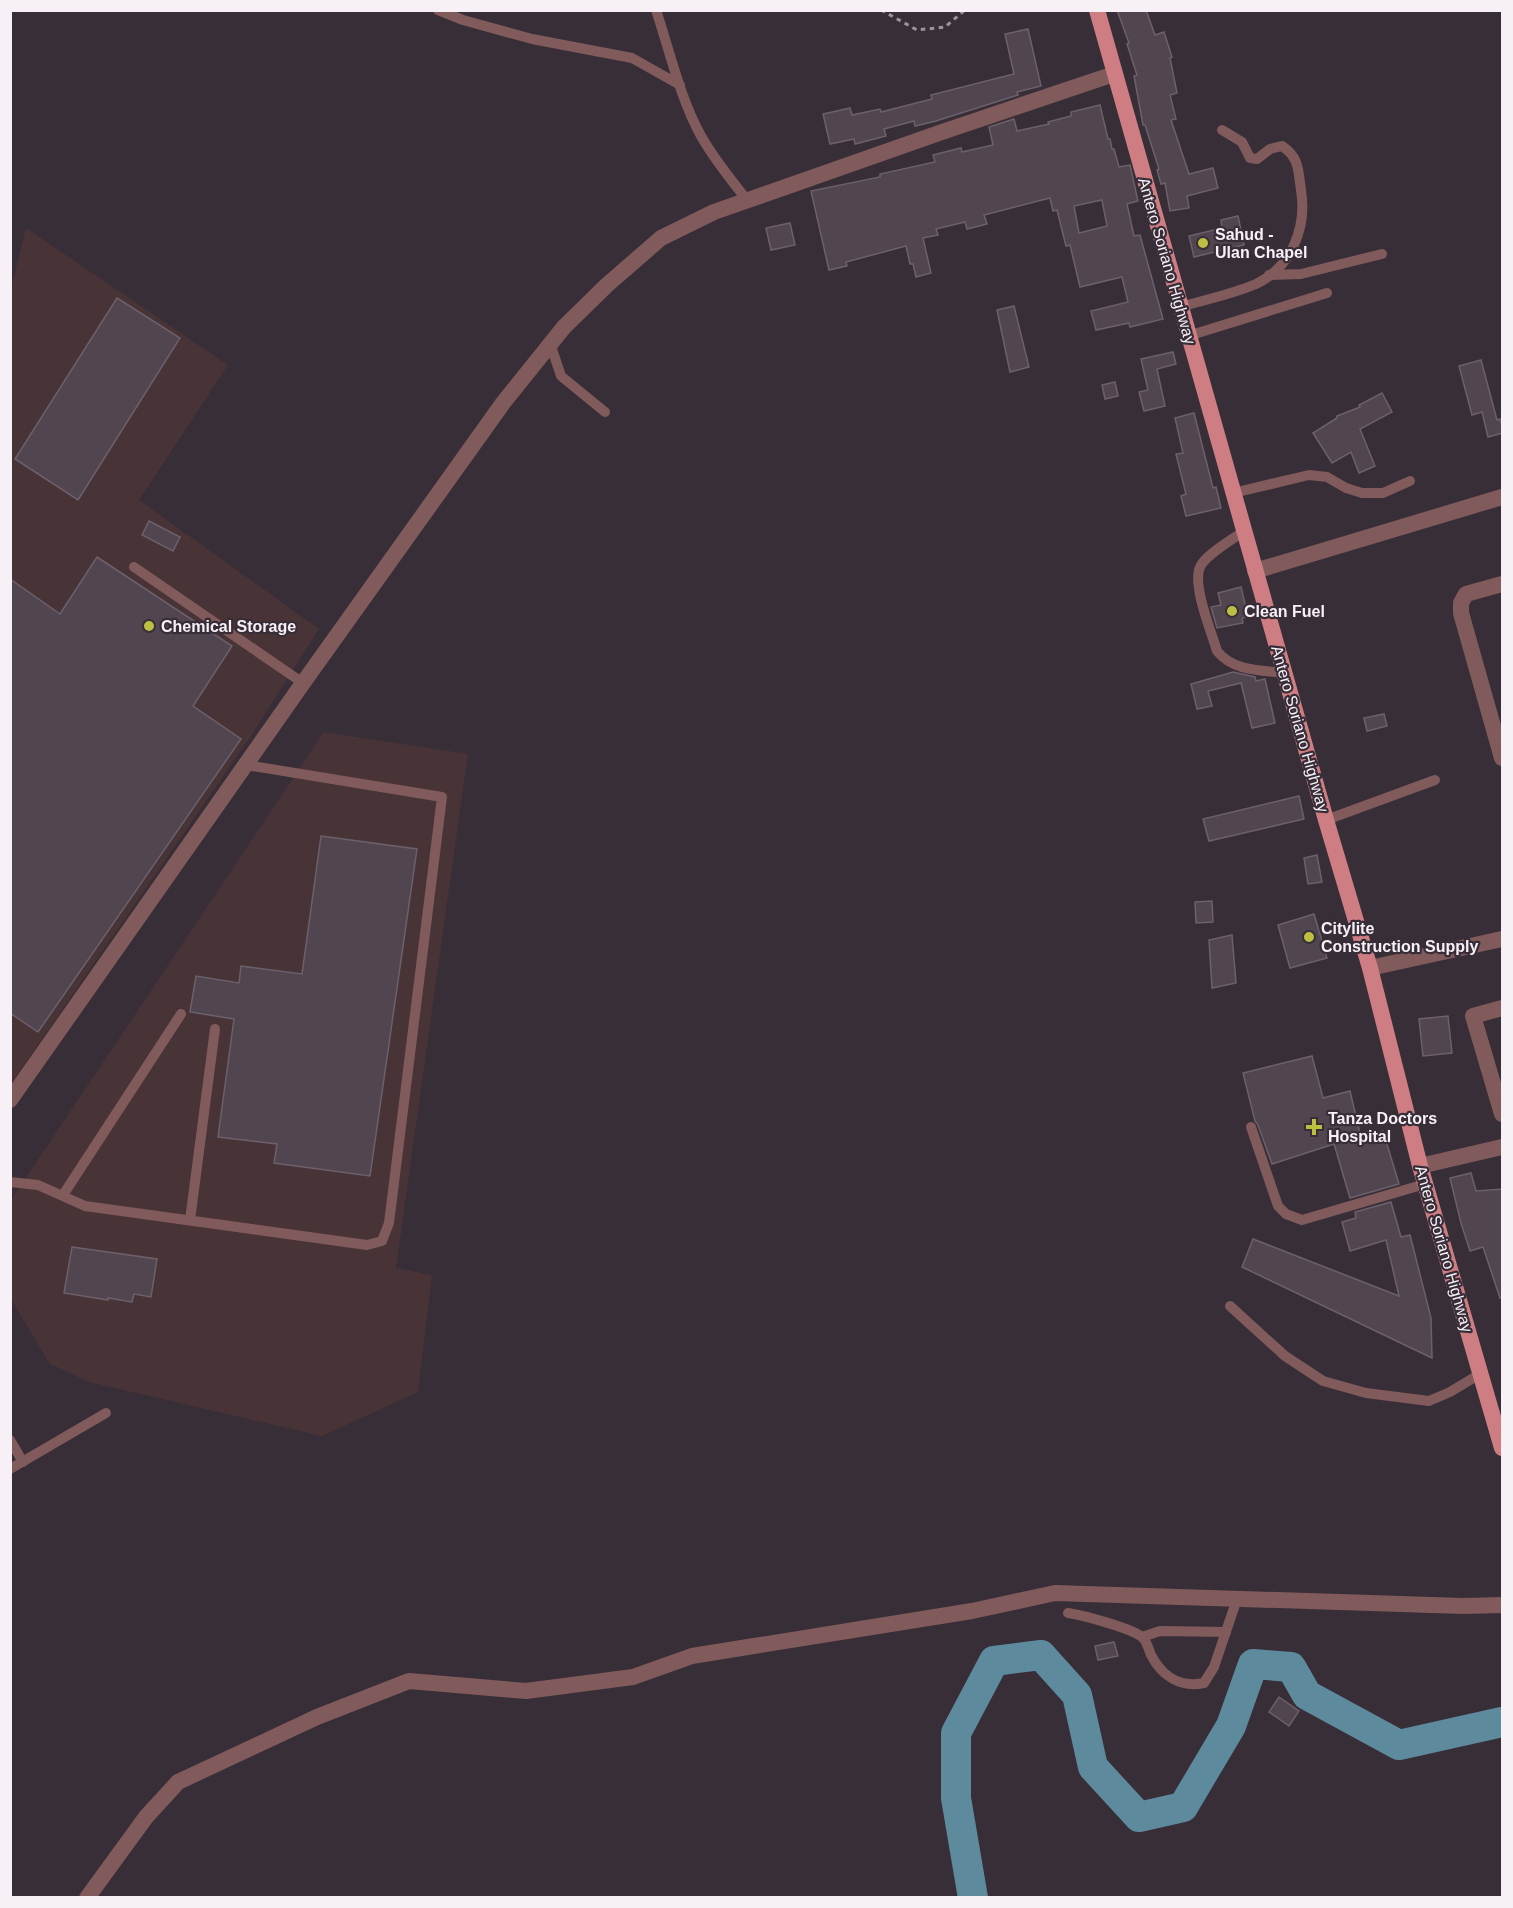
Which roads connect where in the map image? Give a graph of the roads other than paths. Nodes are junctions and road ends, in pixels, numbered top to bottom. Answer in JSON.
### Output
{"nodes":[{"id":1,"x":438,"y":10,"type":"edge"},
{"id":2,"x":656,"y":10,"type":"edge"},
{"id":3,"x":1096,"y":10,"type":"edge"},
{"id":4,"x":1114,"y":74,"type":"junction"},
{"id":5,"x":680,"y":85,"type":"junction"},
{"id":6,"x":1222,"y":130,"type":"dead end"},
{"id":7,"x":747,"y":200,"type":"junction"},
{"id":8,"x":1382,"y":254,"type":"dead end"},
{"id":9,"x":1269,"y":275,"type":"junction"},
{"id":10,"x":1327,"y":293,"type":"dead end"},
{"id":11,"x":1180,"y":307,"type":"junction"},
{"id":12,"x":1188,"y":336,"type":"junction"},
{"id":13,"x":550,"y":343,"type":"junction"},
{"id":14,"x":605,"y":412,"type":"dead end"},
{"id":15,"x":1410,"y":481,"type":"dead end"},
{"id":16,"x":1233,"y":493,"type":"junction"},
{"id":17,"x":1503,"y":497,"type":"edge"},
{"id":18,"x":1244,"y":531,"type":"junction"},
{"id":19,"x":134,"y":567,"type":"dead end"},
{"id":20,"x":1255,"y":571,"type":"junction"},
{"id":21,"x":1503,"y":584,"type":"edge"},
{"id":22,"x":1284,"y":673,"type":"junction"},
{"id":23,"x":303,"y":682,"type":"junction"},
{"id":24,"x":1503,"y":758,"type":"edge"},
{"id":25,"x":246,"y":765,"type":"junction"},
{"id":26,"x":1435,"y":780,"type":"dead end"},
{"id":27,"x":1326,"y":820,"type":"junction"},
{"id":28,"x":1503,"y":939,"type":"edge"},
{"id":29,"x":1370,"y":968,"type":"junction"},
{"id":30,"x":1503,"y":1008,"type":"edge"},
{"id":31,"x":181,"y":1014,"type":"dead end"},
{"id":32,"x":215,"y":1029,"type":"dead end"},
{"id":33,"x":12,"y":1095,"type":"edge"},
{"id":34,"x":1503,"y":1114,"type":"edge"},
{"id":35,"x":1251,"y":1127,"type":"dead end"},
{"id":36,"x":1503,"y":1147,"type":"edge"},
{"id":37,"x":1420,"y":1166,"type":"junction"},
{"id":38,"x":10,"y":1182,"type":"edge"},
{"id":39,"x":1425,"y":1184,"type":"junction"},
{"id":40,"x":63,"y":1195,"type":"junction"},
{"id":41,"x":190,"y":1220,"type":"junction"},
{"id":42,"x":1230,"y":1306,"type":"dead end"},
{"id":43,"x":1479,"y":1374,"type":"junction"},
{"id":44,"x":106,"y":1413,"type":"dead end"},
{"id":45,"x":10,"y":1440,"type":"edge"},
{"id":46,"x":1503,"y":1448,"type":"edge"},
{"id":47,"x":23,"y":1462,"type":"junction"},
{"id":48,"x":10,"y":1469,"type":"edge"},
{"id":49,"x":1237,"y":1599,"type":"junction"},
{"id":50,"x":1503,"y":1605,"type":"edge"},
{"id":51,"x":1068,"y":1613,"type":"dead end"},
{"id":52,"x":1226,"y":1632,"type":"junction"},
{"id":53,"x":1142,"y":1637,"type":"junction"},
{"id":54,"x":87,"y":1898,"type":"edge"}],
"edges":[{"from":1,"to":5,"type":"lane"},
{"from":2,"to":5,"type":"lane"},
{"from":3,"to":4,"type":"main road","name":"Antero Soriano Highway"},
{"from":4,"to":7,"type":"street"},
{"from":4,"to":11,"type":"main road","name":"Antero Soriano Highway"},
{"from":5,"to":7,"type":"lane"},
{"from":6,"to":9,"type":"lane"},
{"from":7,"to":13,"type":"street"},
{"from":8,"to":9,"type":"lane"},
{"from":9,"to":11,"type":"lane"},
{"from":10,"to":12,"type":"lane"},
{"from":11,"to":12,"type":"main road","name":"Antero Soriano Highway"},
{"from":12,"to":16,"type":"main road","name":"Antero Soriano Highway"},
{"from":13,"to":14,"type":"lane"},
{"from":13,"to":23,"type":"street"},
{"from":15,"to":16,"type":"lane"},
{"from":16,"to":18,"type":"main road","name":"Antero Soriano Highway"},
{"from":17,"to":20,"type":"street"},
{"from":18,"to":20,"type":"main road","name":"Antero Soriano Highway"},
{"from":18,"to":22,"type":"lane"},
{"from":19,"to":23,"type":"lane"},
{"from":20,"to":22,"type":"main road","name":"Antero Soriano Highway"},
{"from":21,"to":24,"type":"street"},
{"from":22,"to":27,"type":"main road","name":"Antero Soriano Highway"},
{"from":23,"to":25,"type":"street"},
{"from":25,"to":33,"type":"street"},
{"from":25,"to":41,"type":"lane"},
{"from":26,"to":27,"type":"lane"},
{"from":27,"to":29,"type":"main road","name":"Antero Soriano Highway"},
{"from":28,"to":29,"type":"street"},
{"from":29,"to":37,"type":"main road","name":"Antero Soriano Highway"},
{"from":30,"to":34,"type":"street"},
{"from":31,"to":40,"type":"lane"},
{"from":32,"to":41,"type":"lane"},
{"from":35,"to":39,"type":"lane"},
{"from":36,"to":37,"type":"street"},
{"from":37,"to":39,"type":"main road","name":"Antero Soriano Highway"},
{"from":38,"to":40,"type":"lane"},
{"from":39,"to":43,"type":"main road","name":"Antero Soriano Highway"},
{"from":40,"to":41,"type":"lane"},
{"from":42,"to":43,"type":"lane"},
{"from":43,"to":46,"type":"main road","name":"Antero Soriano Highway"},
{"from":44,"to":47,"type":"lane"},
{"from":45,"to":47,"type":"lane"},
{"from":47,"to":48,"type":"lane"},
{"from":49,"to":50,"type":"street"},
{"from":49,"to":52,"type":"lane"},
{"from":49,"to":54,"type":"street"},
{"from":51,"to":53,"type":"lane"},
{"from":52,"to":53,"type":"lane"},
{"from":52,"to":53,"type":"lane"}]}
